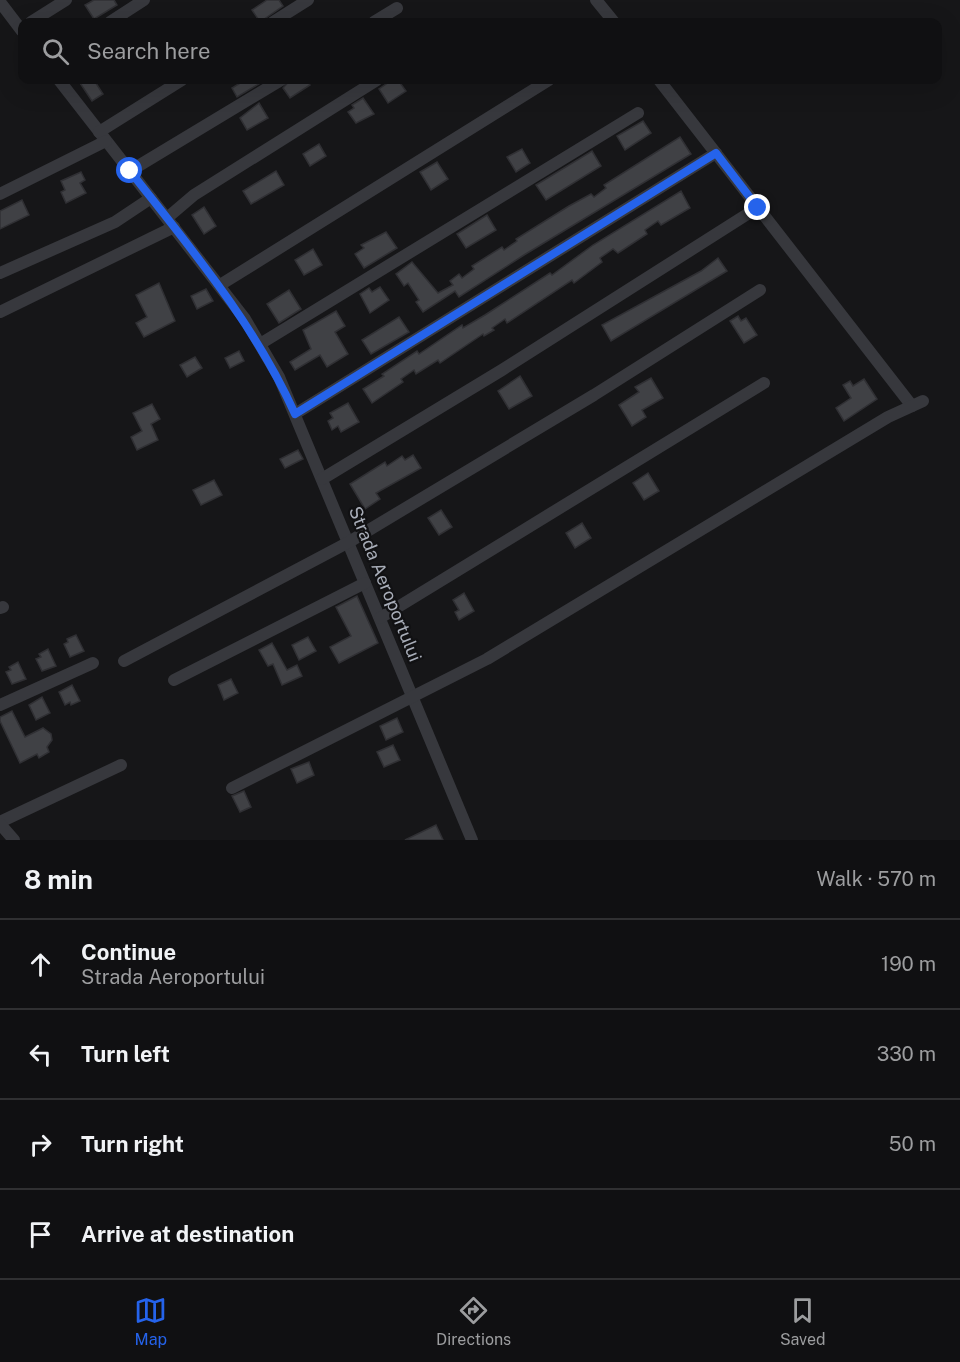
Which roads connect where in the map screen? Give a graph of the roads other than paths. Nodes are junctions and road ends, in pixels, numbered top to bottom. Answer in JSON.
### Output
{"nodes":[{"id":1,"x":66,"y":0,"type":"edge"},
{"id":2,"x":144,"y":0,"type":"edge"},
{"id":3,"x":308,"y":0,"type":"edge"},
{"id":4,"x":596,"y":0,"type":"edge"},
{"id":5,"x":0,"y":2,"type":"edge"},
{"id":6,"x":397,"y":8,"type":"dead end"},
{"id":7,"x":38,"y":18,"type":"edge"},
{"id":8,"x":116,"y":18,"type":"edge"},
{"id":9,"x":279,"y":18,"type":"edge"},
{"id":10,"x":381,"y":18,"type":"edge"},
{"id":11,"x":611,"y":18,"type":"edge"},
{"id":12,"x":18,"y":21,"type":"edge"},
{"id":13,"x":62,"y":84,"type":"edge"},
{"id":14,"x":176,"y":84,"type":"edge"},
{"id":15,"x":274,"y":84,"type":"edge"},
{"id":16,"x":371,"y":84,"type":"edge"},
{"id":17,"x":543,"y":84,"type":"edge"},
{"id":18,"x":662,"y":84,"type":"edge"},
{"id":19,"x":638,"y":113,"type":"dead end"},
{"id":20,"x":103,"y":136,"type":"junction"},
{"id":21,"x":716,"y":153,"type":"junction"},
{"id":22,"x":130,"y":171,"type":"junction"},
{"id":23,"x":0,"y":194,"type":"edge"},
{"id":24,"x":151,"y":198,"type":"junction"},
{"id":25,"x":758,"y":208,"type":"junction"},
{"id":26,"x":171,"y":223,"type":"junction"},
{"id":27,"x":0,"y":273,"type":"edge"},
{"id":28,"x":220,"y":285,"type":"junction"},
{"id":29,"x":760,"y":290,"type":"dead end"},
{"id":30,"x":0,"y":312,"type":"edge"},
{"id":31,"x":260,"y":344,"type":"junction"},
{"id":32,"x":764,"y":382,"type":"dead end"},
{"id":33,"x":295,"y":414,"type":"junction"},
{"id":34,"x":322,"y":478,"type":"junction"},
{"id":35,"x":349,"y":542,"type":"junction"},
{"id":36,"x":365,"y":583,"type":"junction"},
{"id":37,"x":380,"y":618,"type":"junction"},
{"id":38,"x":124,"y":661,"type":"dead end"},
{"id":39,"x":93,"y":663,"type":"dead end"},
{"id":40,"x":174,"y":680,"type":"dead end"},
{"id":41,"x":413,"y":698,"type":"junction"},
{"id":42,"x":0,"y":705,"type":"edge"},
{"id":43,"x":121,"y":765,"type":"dead end"},
{"id":44,"x":232,"y":788,"type":"dead end"},
{"id":45,"x":0,"y":823,"type":"edge"},
{"id":46,"x":470,"y":839,"type":"edge"},
{"id":47,"x":14,"y":840,"type":"edge"}],
"edges":[{"from":1,"to":7,"type":"street"},
{"from":2,"to":8,"type":"street"},
{"from":3,"to":9,"type":"street"},
{"from":4,"to":11,"type":"street"},
{"from":5,"to":12,"type":"street"},
{"from":6,"to":10,"type":"street"},
{"from":13,"to":20,"type":"street","name":"Strada Aeroportului"},
{"from":14,"to":20,"type":"street"},
{"from":15,"to":22,"type":"street"},
{"from":16,"to":26,"type":"street"},
{"from":17,"to":28,"type":"street"},
{"from":18,"to":21,"type":"street"},
{"from":19,"to":31,"type":"street"},
{"from":20,"to":22,"type":"street","name":"Strada Aeroportului"},
{"from":20,"to":23,"type":"street"},
{"from":21,"to":25,"type":"street"},
{"from":21,"to":33,"type":"street"},
{"from":22,"to":24,"type":"street","name":"Strada Aeroportului"},
{"from":24,"to":26,"type":"street","name":"Strada Aeroportului"},
{"from":24,"to":27,"type":"street"},
{"from":25,"to":34,"type":"street"},
{"from":25,"to":41,"type":"street"},
{"from":26,"to":28,"type":"street","name":"Strada Aeroportului"},
{"from":26,"to":30,"type":"street"},
{"from":28,"to":31,"type":"street","name":"Strada Aeroportului"},
{"from":29,"to":35,"type":"street"},
{"from":31,"to":33,"type":"street","name":"Strada Aeroportului"},
{"from":32,"to":37,"type":"street"},
{"from":33,"to":34,"type":"street","name":"Strada Aeroportului"},
{"from":34,"to":35,"type":"street","name":"Strada Aeroportului"},
{"from":35,"to":36,"type":"street","name":"Strada Aeroportului"},
{"from":35,"to":38,"type":"street"},
{"from":36,"to":37,"type":"street","name":"Strada Aeroportului"},
{"from":36,"to":40,"type":"street"},
{"from":37,"to":41,"type":"street","name":"Strada Aeroportului"},
{"from":39,"to":42,"type":"street"},
{"from":41,"to":44,"type":"street"},
{"from":41,"to":46,"type":"street","name":"Strada Aeroportului"},
{"from":43,"to":45,"type":"street"},
{"from":45,"to":47,"type":"street"}]}
